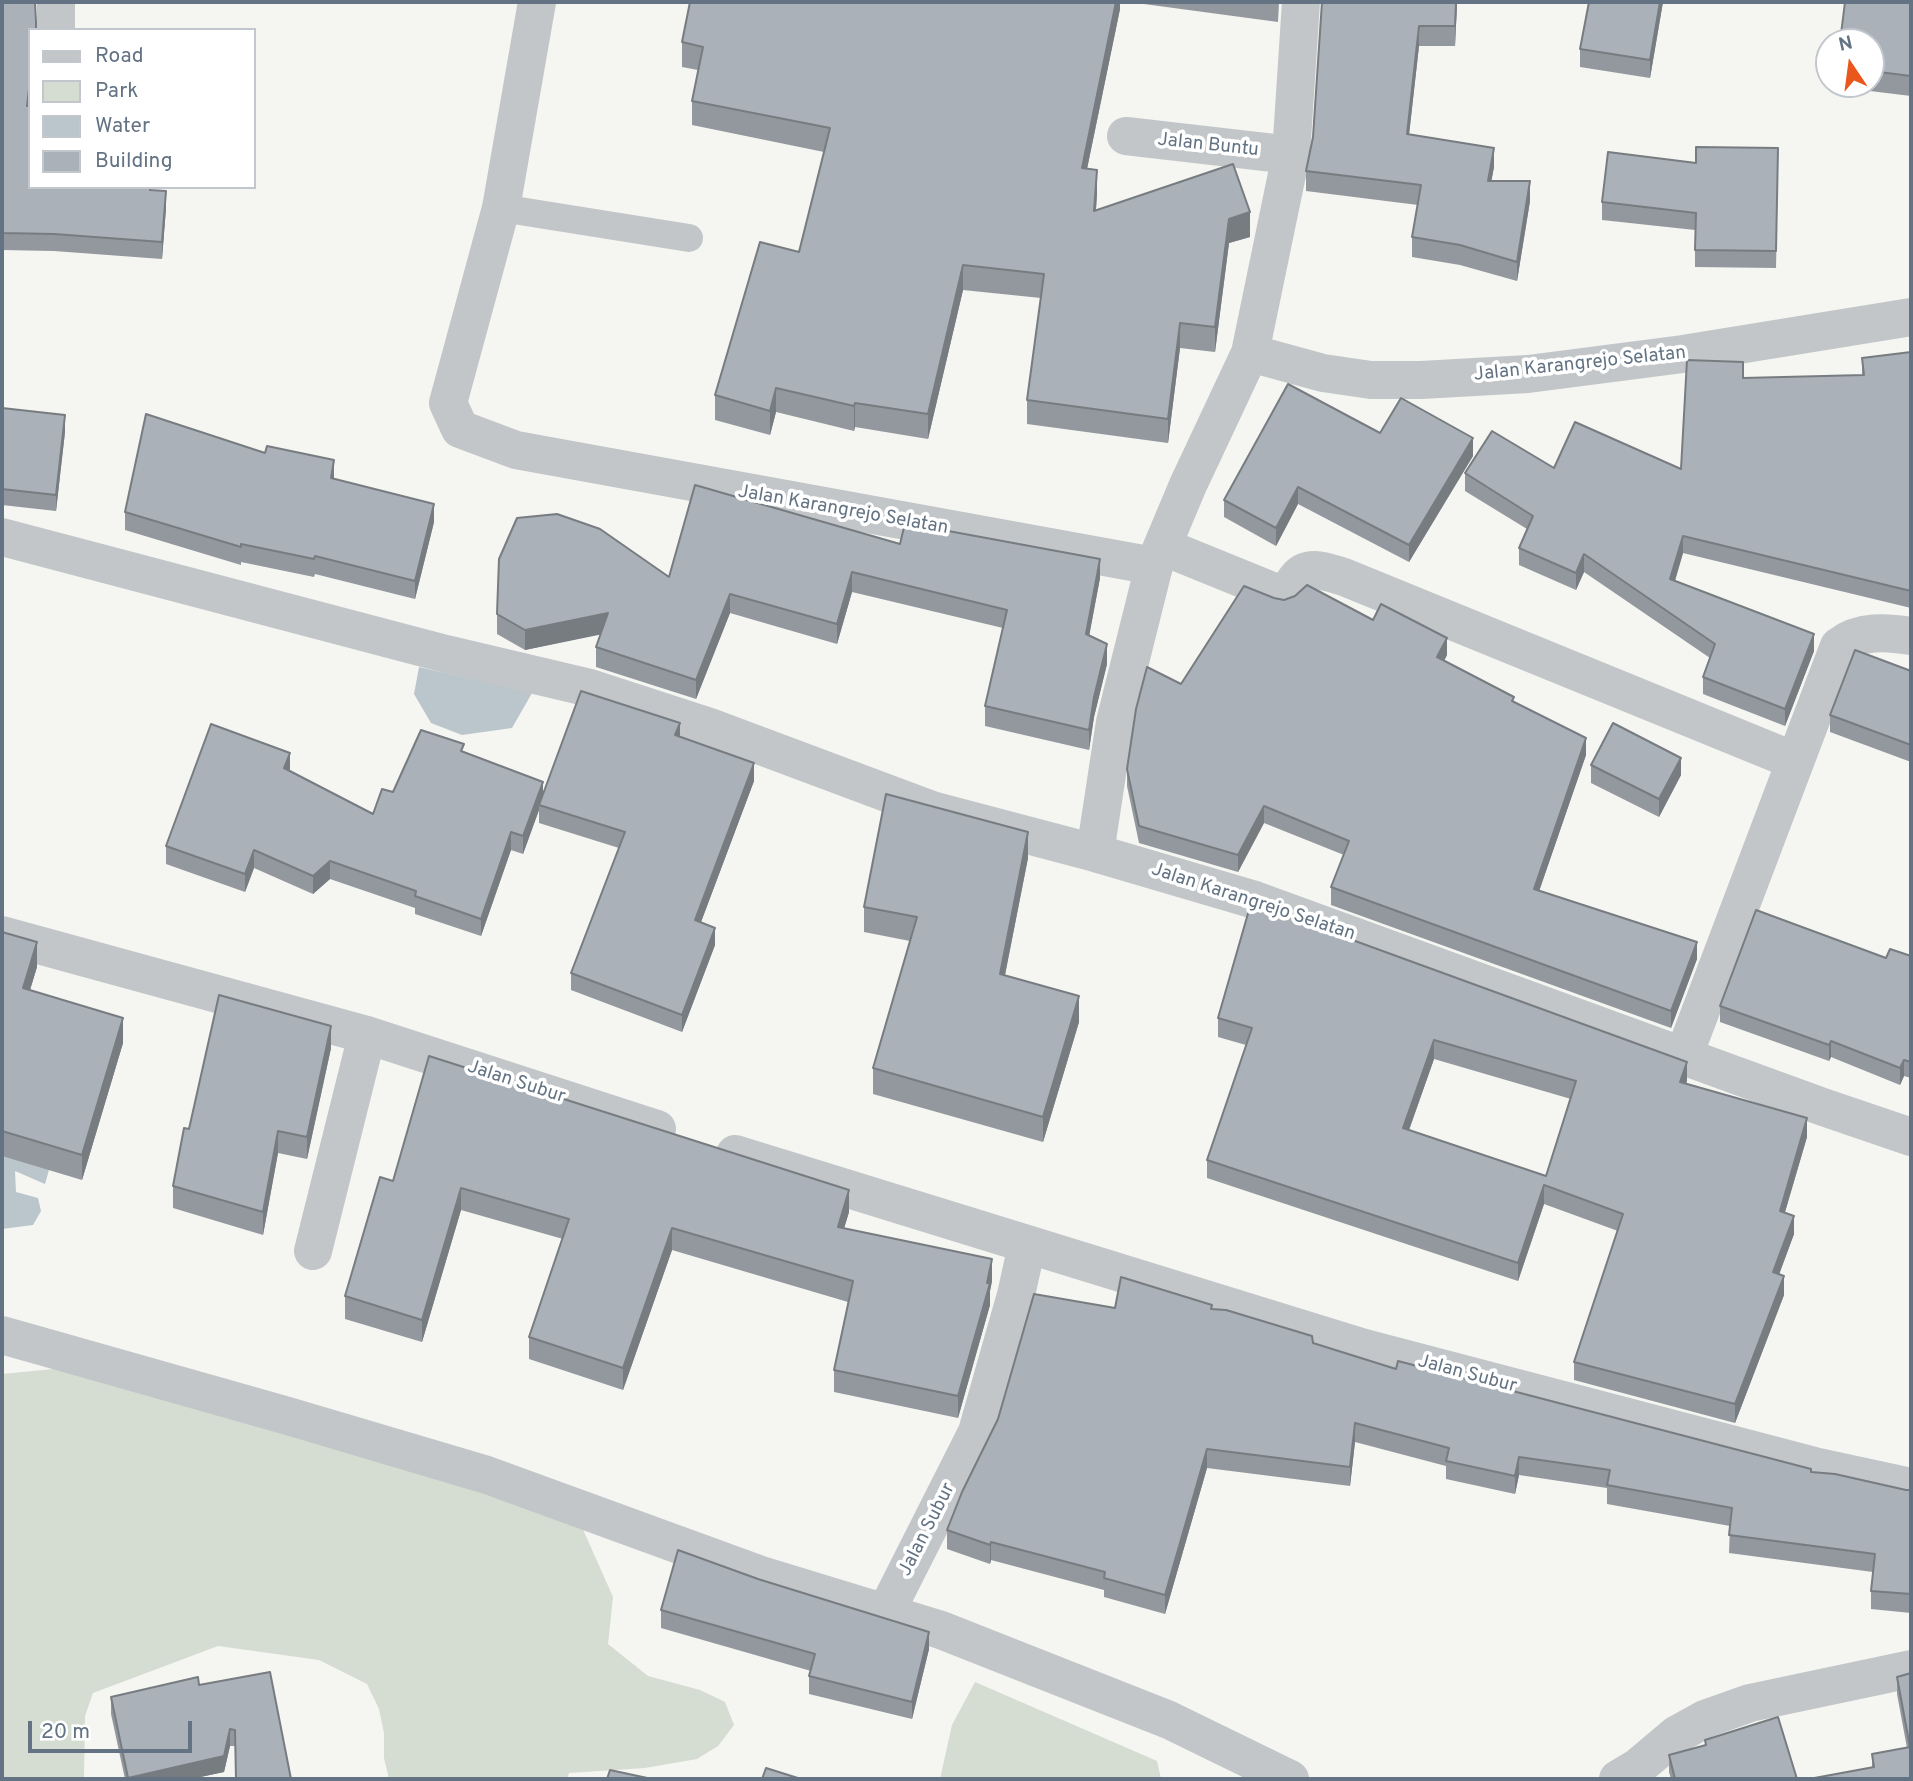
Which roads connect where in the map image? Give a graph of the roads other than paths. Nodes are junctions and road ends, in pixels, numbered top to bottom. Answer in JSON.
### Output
{"nodes":[{"id":1,"x":55,"y":2,"type":"edge"},
{"id":2,"x":537,"y":2,"type":"edge"},
{"id":3,"x":1301,"y":2,"type":"edge"},
{"id":4,"x":56,"y":28,"type":"edge"},
{"id":5,"x":1126,"y":136,"type":"dead end"},
{"id":6,"x":1291,"y":155,"type":"junction"},
{"id":7,"x":501,"y":208,"type":"junction"},
{"id":8,"x":689,"y":238,"type":"dead end"},
{"id":9,"x":1911,"y":317,"type":"edge"},
{"id":10,"x":1250,"y":353,"type":"junction"},
{"id":11,"x":2,"y":537,"type":"edge"},
{"id":12,"x":1159,"y":557,"type":"junction"},
{"id":13,"x":1911,"y":636,"type":"edge"},
{"id":14,"x":1795,"y":761,"type":"junction"},
{"id":15,"x":1095,"y":853,"type":"junction"},
{"id":16,"x":2,"y":935,"type":"edge"},
{"id":17,"x":367,"y":1035,"type":"junction"},
{"id":18,"x":1684,"y":1055,"type":"junction"},
{"id":19,"x":1911,"y":1137,"type":"edge"},
{"id":20,"x":1027,"y":1245,"type":"junction"},
{"id":21,"x":313,"y":1251,"type":"dead end"},
{"id":22,"x":2,"y":1335,"type":"edge"},
{"id":23,"x":1911,"y":1487,"type":"edge"},
{"id":24,"x":885,"y":1614,"type":"junction"},
{"id":25,"x":1911,"y":1669,"type":"edge"},
{"id":26,"x":1290,"y":1779,"type":"edge"},
{"id":27,"x":1619,"y":1779,"type":"edge"}],
"edges":[{"from":1,"to":4,"type":"street"},
{"from":2,"to":7,"type":"street","name":"Jalan Karangrejo Selatan"},
{"from":3,"to":6,"type":"street"},
{"from":5,"to":6,"type":"street","name":"Jalan Buntu"},
{"from":6,"to":10,"type":"street"},
{"from":7,"to":8,"type":"lane"},
{"from":7,"to":12,"type":"street","name":"Jalan Karangrejo Selatan"},
{"from":9,"to":10,"type":"street","name":"Jalan Karangrejo Selatan"},
{"from":10,"to":12,"type":"street"},
{"from":11,"to":15,"type":"street","name":"Jalan Karangrejo Selatan"},
{"from":12,"to":14,"type":"street","name":"Jalan Karangrejo Selatan"},
{"from":12,"to":15,"type":"street"},
{"from":13,"to":14,"type":"street"},
{"from":14,"to":18,"type":"street"},
{"from":15,"to":18,"type":"street","name":"Jalan Karangrejo Selatan"},
{"from":16,"to":17,"type":"street","name":"Jalan Subur"},
{"from":17,"to":20,"type":"street","name":"Jalan Subur"},
{"from":17,"to":21,"type":"street"},
{"from":18,"to":19,"type":"street","name":"Jalan Karangrejo Selatan"},
{"from":20,"to":23,"type":"street","name":"Jalan Subur"},
{"from":20,"to":24,"type":"street","name":"Jalan Subur"},
{"from":22,"to":24,"type":"street"},
{"from":24,"to":26,"type":"street"},
{"from":25,"to":27,"type":"street"}]}
